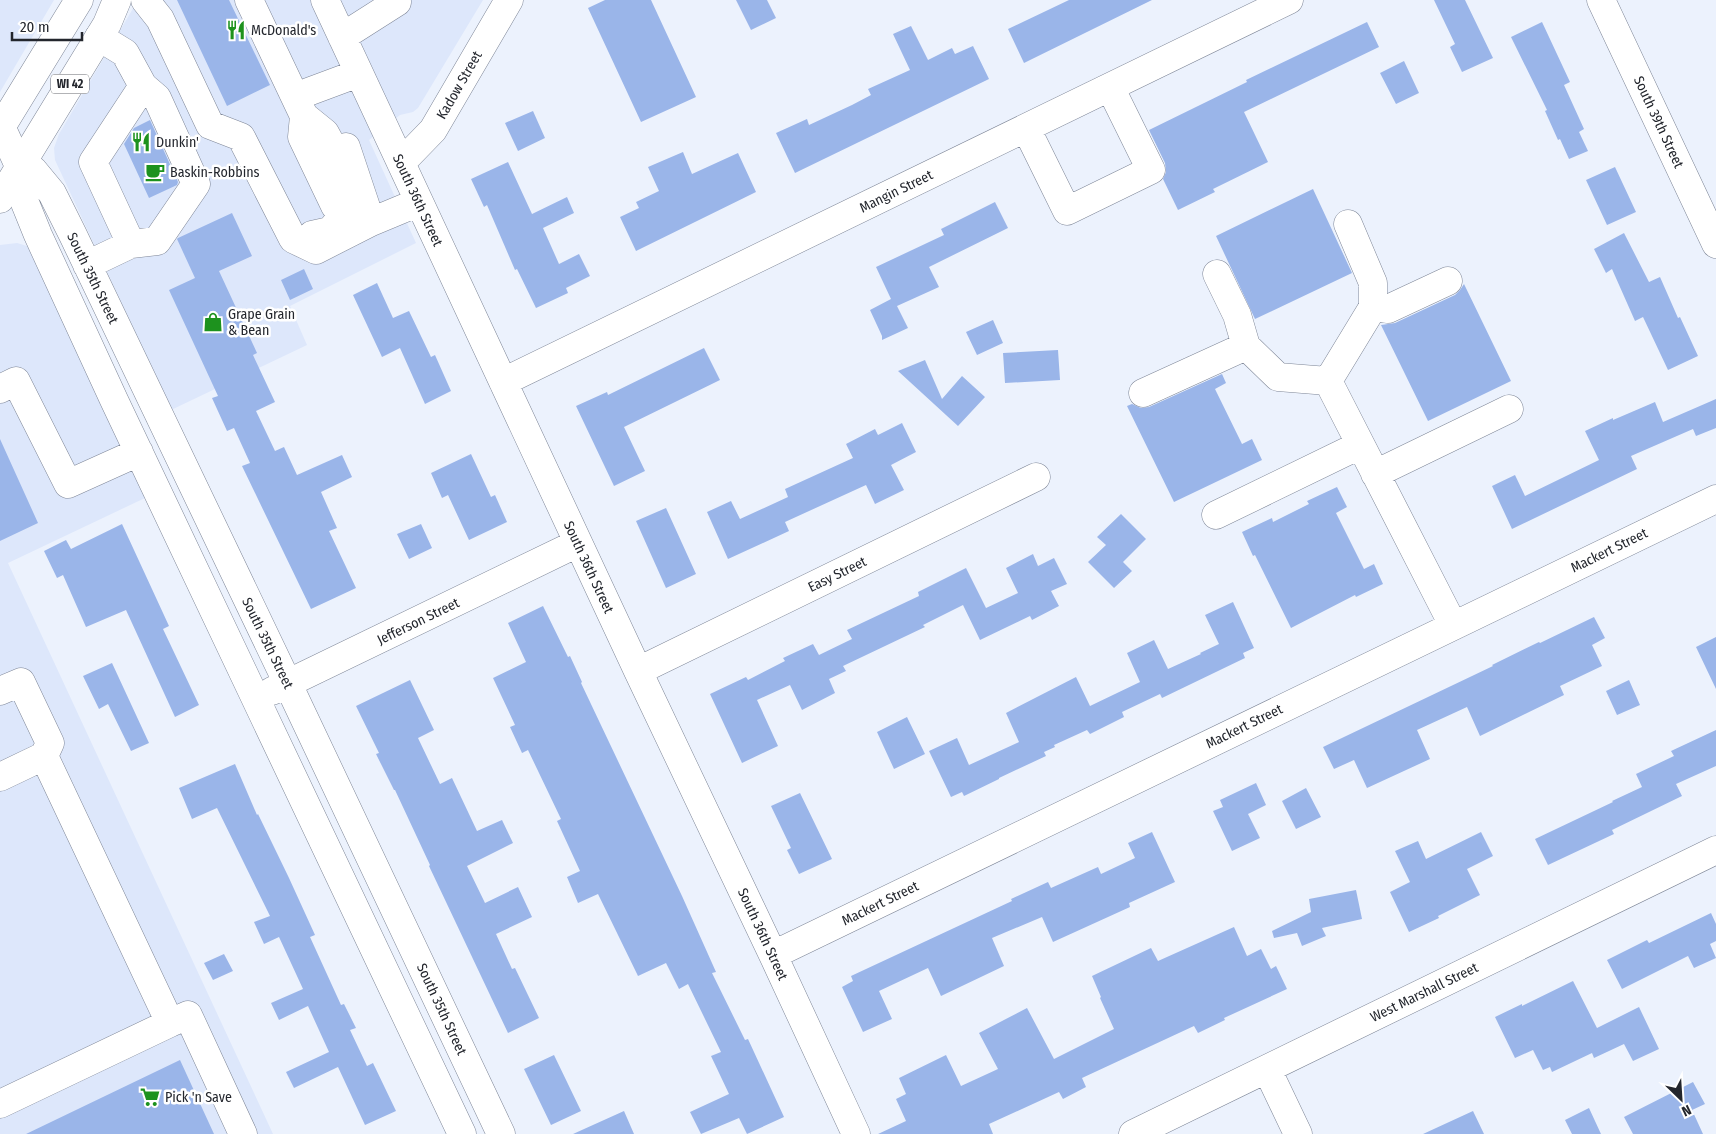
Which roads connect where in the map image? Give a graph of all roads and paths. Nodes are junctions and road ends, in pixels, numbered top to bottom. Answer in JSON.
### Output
{"nodes":[{"id":1,"x":79,"y":0,"type":"edge"},
{"id":2,"x":117,"y":0,"type":"edge"},
{"id":3,"x":145,"y":0,"type":"edge"},
{"id":4,"x":249,"y":0,"type":"edge"},
{"id":5,"x":260,"y":0,"type":"edge"},
{"id":6,"x":325,"y":0,"type":"edge"},
{"id":7,"x":509,"y":0,"type":"edge"},
{"id":8,"x":1289,"y":0,"type":"edge"},
{"id":9,"x":1601,"y":0,"type":"edge"},
{"id":10,"x":397,"y":1,"type":"edge"},
{"id":11,"x":99,"y":37,"type":"junction"},
{"id":12,"x":342,"y":37,"type":"junction"},
{"id":13,"x":359,"y":73,"type":"junction"},
{"id":14,"x":142,"y":86,"type":"junction"},
{"id":15,"x":1110,"y":87,"type":"junction"},
{"id":16,"x":306,"y":104,"type":"junction"},
{"id":17,"x":0,"y":127,"type":"edge"},
{"id":18,"x":1026,"y":128,"type":"junction"},
{"id":19,"x":401,"y":163,"type":"junction"},
{"id":20,"x":19,"y":166,"type":"junction"},
{"id":21,"x":0,"y":199,"type":"edge"},
{"id":22,"x":419,"y":202,"type":"junction"},
{"id":23,"x":371,"y":222,"type":"junction"},
{"id":24,"x":1348,"y":224,"type":"dead end"},
{"id":25,"x":293,"y":238,"type":"junction"},
{"id":26,"x":132,"y":244,"type":"junction"},
{"id":27,"x":1716,"y":244,"type":"edge"},
{"id":28,"x":87,"y":265,"type":"junction"},
{"id":29,"x":1217,"y":274,"type":"dead end"},
{"id":30,"x":1448,"y":281,"type":"dead end"},
{"id":31,"x":1373,"y":307,"type":"junction"},
{"id":32,"x":1246,"y":346,"type":"junction"},
{"id":33,"x":1328,"y":381,"type":"junction"},
{"id":34,"x":503,"y":382,"type":"junction"},
{"id":35,"x":0,"y":389,"type":"edge"},
{"id":36,"x":1144,"y":394,"type":"dead end"},
{"id":37,"x":1509,"y":408,"type":"dead end"},
{"id":38,"x":1360,"y":445,"type":"junction"},
{"id":39,"x":139,"y":452,"type":"junction"},
{"id":40,"x":1375,"y":474,"type":"junction"},
{"id":41,"x":1036,"y":477,"type":"dead end"},
{"id":42,"x":1716,"y":499,"type":"edge"},
{"id":43,"x":1216,"y":515,"type":"dead end"},
{"id":44,"x":578,"y":543,"type":"junction"},
{"id":45,"x":1453,"y":625,"type":"junction"},
{"id":46,"x":638,"y":671,"type":"junction"},
{"id":47,"x":288,"y":684,"type":"junction"},
{"id":48,"x":0,"y":691,"type":"edge"},
{"id":49,"x":257,"y":698,"type":"junction"},
{"id":50,"x":44,"y":756,"type":"junction"},
{"id":51,"x":0,"y":777,"type":"edge"},
{"id":52,"x":1716,"y":850,"type":"edge"},
{"id":53,"x":773,"y":955,"type":"junction"},
{"id":54,"x":170,"y":1023,"type":"junction"},
{"id":55,"x":1267,"y":1069,"type":"junction"},
{"id":56,"x":0,"y":1104,"type":"edge"},
{"id":57,"x":243,"y":1134,"type":"edge"},
{"id":58,"x":462,"y":1134,"type":"edge"},
{"id":59,"x":501,"y":1134,"type":"edge"},
{"id":60,"x":856,"y":1134,"type":"edge"},
{"id":61,"x":1133,"y":1134,"type":"edge"},
{"id":62,"x":1298,"y":1134,"type":"edge"}],
"edges":[{"from":1,"to":17,"type":"street","number":"WI 42"},
{"from":2,"to":11,"type":"street","number":"WI 42"},
{"from":3,"to":25,"type":"street"},
{"from":4,"to":16,"type":"street"},
{"from":5,"to":16,"type":"street"},
{"from":6,"to":12,"type":"street","name":"South 36th Street"},
{"from":7,"to":19,"type":"street","name":"Kadow Street"},
{"from":8,"to":15,"type":"street","name":"Mangin Street"},
{"from":9,"to":27,"type":"street","name":"South 39th Street"},
{"from":10,"to":12,"type":"street"},
{"from":11,"to":14,"type":"street"},
{"from":11,"to":20,"type":"street","number":"WI 42"},
{"from":12,"to":13,"type":"street","name":"South 36th Street"},
{"from":13,"to":16,"type":"street"},
{"from":13,"to":19,"type":"street","name":"South 36th Street"},
{"from":14,"to":26,"type":"street"},
{"from":14,"to":26,"type":"street"},
{"from":15,"to":18,"type":"street","name":"Mangin Street"},
{"from":15,"to":18,"type":"street"},
{"from":16,"to":23,"type":"street"},
{"from":16,"to":25,"type":"street"},
{"from":17,"to":20,"type":"street"},
{"from":18,"to":34,"type":"street","name":"Mangin Street"},
{"from":19,"to":22,"type":"street","name":"South 36th Street"},
{"from":20,"to":21,"type":"street","number":"WI 42"},
{"from":20,"to":28,"type":"street","name":"South 35th Street"},
{"from":20,"to":39,"type":"street"},
{"from":22,"to":23,"type":"street"},
{"from":22,"to":34,"type":"street","name":"South 36th Street"},
{"from":23,"to":25,"type":"street"},
{"from":24,"to":31,"type":"street"},
{"from":26,"to":28,"type":"street"},
{"from":28,"to":47,"type":"street","name":"South 35th Street"},
{"from":29,"to":32,"type":"street"},
{"from":30,"to":31,"type":"street"},
{"from":31,"to":33,"type":"street"},
{"from":32,"to":33,"type":"street"},
{"from":32,"to":36,"type":"street"},
{"from":33,"to":38,"type":"street"},
{"from":34,"to":44,"type":"street","name":"South 36th Street"},
{"from":35,"to":39,"type":"street"},
{"from":37,"to":40,"type":"street"},
{"from":38,"to":40,"type":"street"},
{"from":38,"to":43,"type":"street"},
{"from":39,"to":49,"type":"street"},
{"from":40,"to":45,"type":"street"},
{"from":41,"to":46,"type":"street","name":"Easy Street"},
{"from":42,"to":45,"type":"street","name":"Mackert Street"},
{"from":44,"to":46,"type":"street","name":"South 36th Street"},
{"from":44,"to":47,"type":"street","name":"Jefferson Street"},
{"from":45,"to":53,"type":"street","name":"Mackert Street"},
{"from":46,"to":53,"type":"street","name":"South 36th Street"},
{"from":47,"to":49,"type":"street","name":"Jefferson Street"},
{"from":47,"to":59,"type":"street","name":"South 35th Street"},
{"from":48,"to":50,"type":"street"},
{"from":49,"to":58,"type":"street"},
{"from":50,"to":51,"type":"street"},
{"from":50,"to":54,"type":"street"},
{"from":52,"to":55,"type":"street","name":"West Marshall Street"},
{"from":53,"to":60,"type":"street","name":"South 36th Street"},
{"from":54,"to":56,"type":"street"},
{"from":54,"to":57,"type":"street"},
{"from":55,"to":61,"type":"street","name":"West Marshall Street"},
{"from":55,"to":62,"type":"street"}]}
